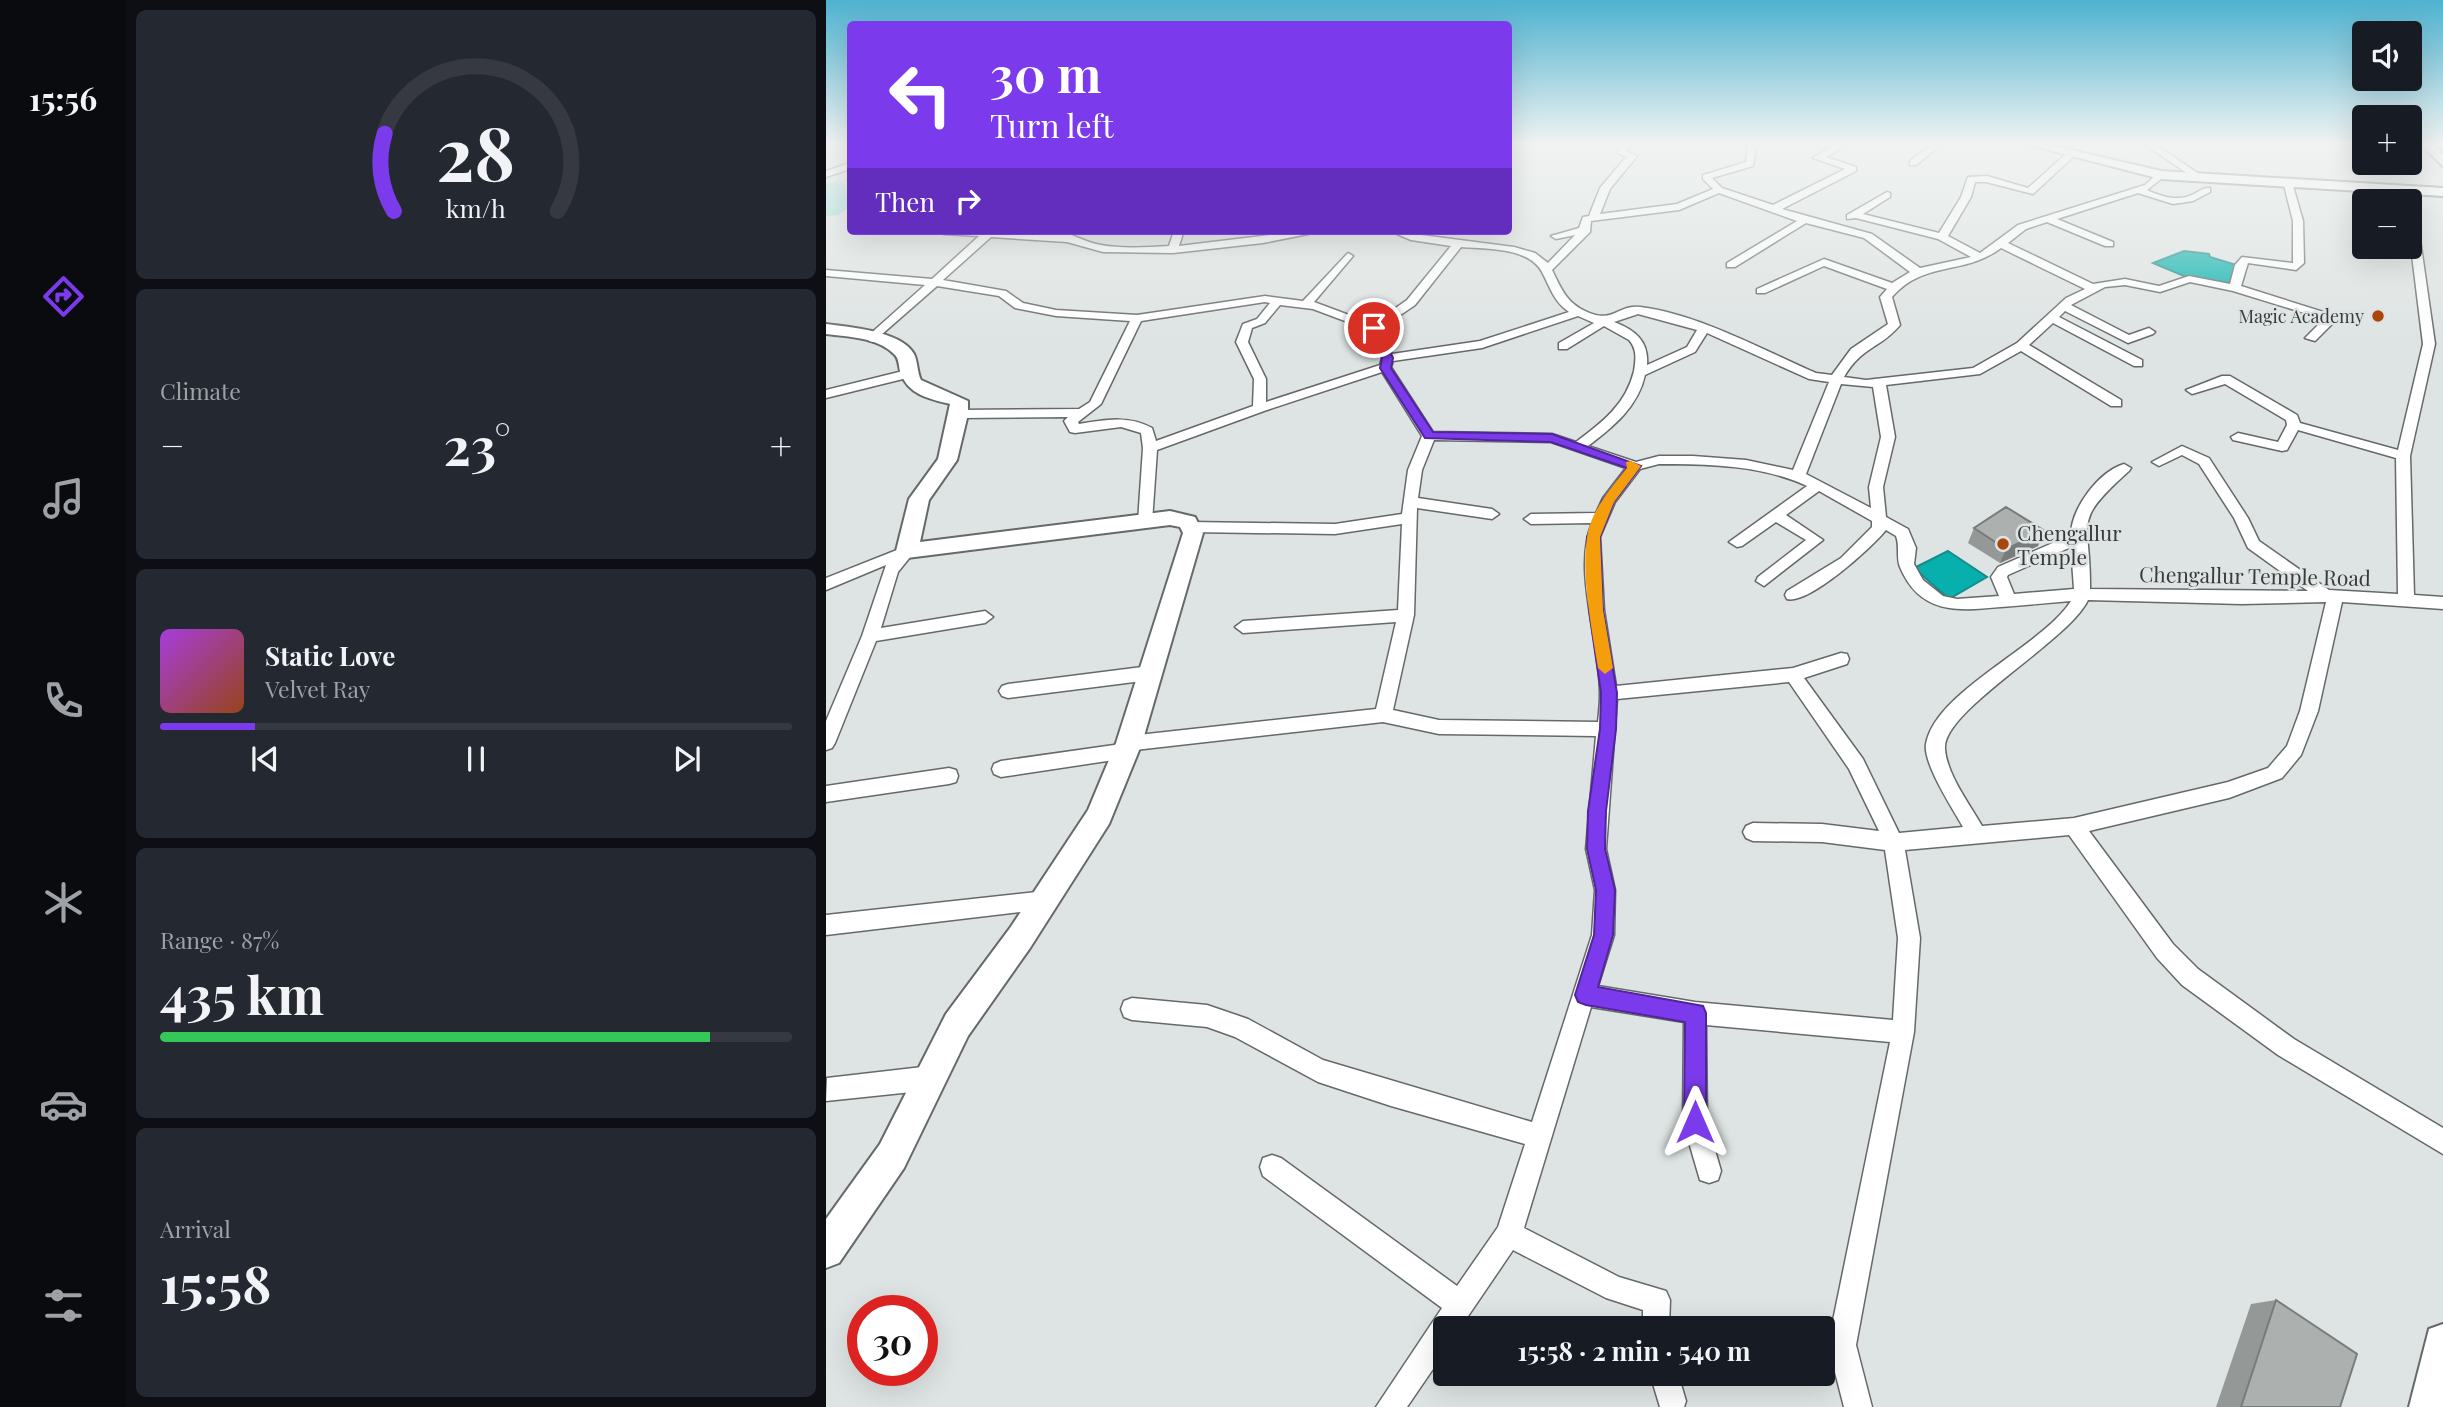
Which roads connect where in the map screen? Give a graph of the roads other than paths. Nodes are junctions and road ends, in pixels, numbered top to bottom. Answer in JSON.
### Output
{"nodes":[{"id":1,"x":1596,"y":211,"type":"edge"},
{"id":2,"x":1644,"y":211,"type":"edge"},
{"id":3,"x":1778,"y":211,"type":"edge"},
{"id":4,"x":1863,"y":211,"type":"edge"},
{"id":5,"x":1958,"y":211,"type":"edge"},
{"id":6,"x":2070,"y":211,"type":"edge"},
{"id":7,"x":2299,"y":211,"type":"edge"},
{"id":8,"x":1856,"y":215,"type":"junction"},
{"id":9,"x":1594,"y":216,"type":"junction"},
{"id":10,"x":2045,"y":218,"type":"junction"},
{"id":11,"x":1805,"y":220,"type":"junction"},
{"id":12,"x":1828,"y":225,"type":"junction"},
{"id":13,"x":1586,"y":230,"type":"junction"},
{"id":14,"x":987,"y":235,"type":"joint"},
{"id":15,"x":1062,"y":235,"type":"edge"},
{"id":16,"x":1091,"y":235,"type":"edge"},
{"id":17,"x":1177,"y":235,"type":"edge"},
{"id":18,"x":1226,"y":235,"type":"edge"},
{"id":19,"x":1280,"y":235,"type":"edge"},
{"id":20,"x":1407,"y":235,"type":"edge"},
{"id":21,"x":1556,"y":236,"type":"dead end"},
{"id":22,"x":1942,"y":237,"type":"junction"},
{"id":23,"x":1082,"y":243,"type":"junction"},
{"id":24,"x":1225,"y":244,"type":"junction"},
{"id":25,"x":1458,"y":244,"type":"junction"},
{"id":26,"x":2002,"y":244,"type":"junction"},
{"id":27,"x":2109,"y":244,"type":"dead end"},
{"id":28,"x":1173,"y":250,"type":"junction"},
{"id":29,"x":1348,"y":256,"type":"dead end"},
{"id":30,"x":1981,"y":258,"type":"junction"},
{"id":31,"x":2418,"y":259,"type":"edge"},
{"id":32,"x":1731,"y":265,"type":"dead end"},
{"id":33,"x":1546,"y":269,"type":"junction"},
{"id":34,"x":1918,"y":272,"type":"junction"},
{"id":35,"x":826,"y":273,"type":"edge"},
{"id":36,"x":932,"y":282,"type":"junction"},
{"id":37,"x":1892,"y":287,"type":"junction"},
{"id":38,"x":2235,"y":288,"type":"junction"},
{"id":39,"x":2094,"y":289,"type":"junction"},
{"id":40,"x":1761,"y":291,"type":"dead end"},
{"id":41,"x":1278,"y":300,"type":"junction"},
{"id":42,"x":1306,"y":304,"type":"junction"},
{"id":43,"x":2064,"y":306,"type":"junction"},
{"id":44,"x":1577,"y":313,"type":"junction"},
{"id":45,"x":2052,"y":317,"type":"junction"},
{"id":46,"x":1137,"y":318,"type":"junction"},
{"id":47,"x":1605,"y":321,"type":"junction"},
{"id":48,"x":1374,"y":328,"type":"junction"},
{"id":49,"x":1704,"y":328,"type":"junction"},
{"id":50,"x":826,"y":329,"type":"edge"},
{"id":51,"x":2149,"y":331,"type":"dead end"},
{"id":52,"x":873,"y":338,"type":"junction"},
{"id":53,"x":2311,"y":338,"type":"dead end"},
{"id":54,"x":1563,"y":346,"type":"dead end"},
{"id":55,"x":2021,"y":346,"type":"junction"},
{"id":56,"x":1387,"y":363,"type":"junction"},
{"id":57,"x":2138,"y":363,"type":"dead end"},
{"id":58,"x":1640,"y":373,"type":"junction"},
{"id":59,"x":906,"y":374,"type":"junction"},
{"id":60,"x":1838,"y":381,"type":"junction"},
{"id":61,"x":1879,"y":383,"type":"junction"},
{"id":62,"x":2192,"y":390,"type":"dead end"},
{"id":63,"x":826,"y":394,"type":"edge"},
{"id":64,"x":2116,"y":403,"type":"dead end"},
{"id":65,"x":1259,"y":408,"type":"junction"},
{"id":66,"x":1080,"y":413,"type":"junction"},
{"id":67,"x":959,"y":414,"type":"junction"},
{"id":68,"x":2294,"y":425,"type":"junction"},
{"id":69,"x":1429,"y":436,"type":"junction"},
{"id":70,"x":2238,"y":437,"type":"dead end"},
{"id":71,"x":1578,"y":447,"type":"junction"},
{"id":72,"x":1150,"y":448,"type":"junction"},
{"id":73,"x":2403,"y":456,"type":"junction"},
{"id":74,"x":2159,"y":462,"type":"dead end"},
{"id":75,"x":1635,"y":466,"type":"junction"},
{"id":76,"x":2124,"y":468,"type":"dead end"},
{"id":77,"x":1798,"y":476,"type":"junction"},
{"id":78,"x":1818,"y":485,"type":"junction"},
{"id":79,"x":1410,"y":510,"type":"junction"},
{"id":80,"x":1492,"y":514,"type":"dead end"},
{"id":81,"x":1775,"y":515,"type":"junction"},
{"id":82,"x":1531,"y":519,"type":"dead end"},
{"id":83,"x":1598,"y":519,"type":"junction"},
{"id":84,"x":1145,"y":522,"type":"junction"},
{"id":85,"x":1880,"y":522,"type":"junction"},
{"id":86,"x":1190,"y":527,"type":"junction"},
{"id":87,"x":2078,"y":538,"type":"junction"},
{"id":88,"x":1737,"y":542,"type":"dead end"},
{"id":89,"x":907,"y":551,"type":"junction"},
{"id":90,"x":1764,"y":580,"type":"dead end"},
{"id":91,"x":826,"y":584,"type":"edge"},
{"id":92,"x":2083,"y":594,"type":"junction"},
{"id":93,"x":1793,"y":596,"type":"dead end"},
{"id":94,"x":2331,"y":596,"type":"junction"},
{"id":95,"x":2008,"y":599,"type":"junction"},
{"id":96,"x":2406,"y":599,"type":"junction"},
{"id":97,"x":2443,"y":603,"type":"edge"},
{"id":98,"x":1406,"y":615,"type":"junction"},
{"id":99,"x":985,"y":617,"type":"dead end"},
{"id":100,"x":1243,"y":627,"type":"dead end"},
{"id":101,"x":870,"y":636,"type":"junction"},
{"id":102,"x":1841,"y":659,"type":"dead end"},
{"id":103,"x":1150,"y":673,"type":"junction"},
{"id":104,"x":1793,"y":676,"type":"junction"},
{"id":105,"x":1008,"y":691,"type":"dead end"},
{"id":106,"x":1609,"y":693,"type":"junction"},
{"id":107,"x":1383,"y":715,"type":"junction"},
{"id":108,"x":1608,"y":729,"type":"junction"},
{"id":109,"x":826,"y":743,"type":"edge"},
{"id":110,"x":1128,"y":747,"type":"junction"},
{"id":111,"x":1001,"y":769,"type":"dead end"},
{"id":112,"x":949,"y":776,"type":"dead end"},
{"id":113,"x":826,"y":794,"type":"edge"},
{"id":114,"x":2074,"y":826,"type":"junction"},
{"id":115,"x":1753,"y":832,"type":"dead end"},
{"id":116,"x":1978,"y":836,"type":"junction"},
{"id":117,"x":1894,"y":842,"type":"junction"},
{"id":118,"x":1046,"y":900,"type":"junction"},
{"id":119,"x":826,"y":925,"type":"edge"},
{"id":120,"x":1586,"y":995,"type":"junction"},
{"id":121,"x":1132,"y":1009,"type":"dead end"},
{"id":122,"x":1695,"y":1013,"type":"junction"},
{"id":123,"x":1903,"y":1032,"type":"junction"},
{"id":124,"x":931,"y":1078,"type":"junction"},
{"id":125,"x":827,"y":1090,"type":"edge"},
{"id":126,"x":1541,"y":1136,"type":"junction"},
{"id":127,"x":2443,"y":1142,"type":"edge"},
{"id":128,"x":1272,"y":1167,"type":"dead end"},
{"id":129,"x":1709,"y":1171,"type":"dead end"},
{"id":130,"x":1509,"y":1234,"type":"junction"},
{"id":131,"x":826,"y":1250,"type":"edge"},
{"id":132,"x":1461,"y":1306,"type":"junction"},
{"id":133,"x":1656,"y":1316,"type":"edge"},
{"id":134,"x":2443,"y":1343,"type":"edge"},
{"id":135,"x":1668,"y":1386,"type":"edge"},
{"id":136,"x":1672,"y":1401,"type":"dead end"},
{"id":137,"x":1390,"y":1407,"type":"edge"},
{"id":138,"x":1858,"y":1407,"type":"edge"},
{"id":139,"x":2429,"y":1407,"type":"edge"}],
"edges":[{"from":1,"to":9,"type":"street"},
{"from":2,"to":9,"type":"street"},
{"from":3,"to":11,"type":"street"},
{"from":4,"to":8,"type":"street"},
{"from":5,"to":22,"type":"street"},
{"from":6,"to":10,"type":"street"},
{"from":7,"to":38,"type":"street"},
{"from":8,"to":12,"type":"street"},
{"from":8,"to":22,"type":"street"},
{"from":9,"to":13,"type":"street"},
{"from":10,"to":26,"type":"street"},
{"from":10,"to":27,"type":"street"},
{"from":11,"to":12,"type":"street"},
{"from":11,"to":32,"type":"street"},
{"from":12,"to":34,"type":"street"},
{"from":13,"to":21,"type":"street"},
{"from":13,"to":33,"type":"street"},
{"from":14,"to":15,"type":"street"},
{"from":14,"to":36,"type":"street"},
{"from":15,"to":23,"type":"street"},
{"from":16,"to":23,"type":"street"},
{"from":17,"to":28,"type":"street"},
{"from":18,"to":24,"type":"street"},
{"from":19,"to":24,"type":"street"},
{"from":20,"to":25,"type":"street"},
{"from":22,"to":30,"type":"street"},
{"from":23,"to":28,"type":"street"},
{"from":24,"to":28,"type":"street"},
{"from":25,"to":33,"type":"street"},
{"from":25,"to":48,"type":"street"},
{"from":26,"to":30,"type":"street"},
{"from":26,"to":39,"type":"street"},
{"from":29,"to":42,"type":"street"},
{"from":30,"to":34,"type":"street"},
{"from":31,"to":73,"type":"street"},
{"from":33,"to":44,"type":"street"},
{"from":34,"to":37,"type":"street"},
{"from":35,"to":36,"type":"street"},
{"from":36,"to":46,"type":"street"},
{"from":36,"to":52,"type":"street"},
{"from":37,"to":40,"type":"street"},
{"from":37,"to":60,"type":"street"},
{"from":38,"to":39,"type":"street"},
{"from":38,"to":53,"type":"street"},
{"from":39,"to":43,"type":"street"},
{"from":41,"to":42,"type":"street"},
{"from":41,"to":46,"type":"street"},
{"from":41,"to":65,"type":"street"},
{"from":42,"to":48,"type":"street"},
{"from":43,"to":45,"type":"street"},
{"from":43,"to":51,"type":"street"},
{"from":44,"to":47,"type":"street"},
{"from":44,"to":56,"type":"street"},
{"from":45,"to":55,"type":"street"},
{"from":45,"to":57,"type":"street"},
{"from":46,"to":66,"type":"street"},
{"from":47,"to":49,"type":"street"},
{"from":47,"to":54,"type":"street"},
{"from":47,"to":58,"type":"street"},
{"from":48,"to":56,"type":"street"},
{"from":49,"to":58,"type":"street"},
{"from":49,"to":60,"type":"street"},
{"from":50,"to":52,"type":"street"},
{"from":52,"to":59,"type":"street"},
{"from":55,"to":61,"type":"street"},
{"from":55,"to":64,"type":"street"},
{"from":56,"to":65,"type":"street"},
{"from":56,"to":69,"type":"street"},
{"from":58,"to":71,"type":"street"},
{"from":59,"to":63,"type":"street"},
{"from":59,"to":67,"type":"street"},
{"from":60,"to":61,"type":"street"},
{"from":60,"to":77,"type":"street"},
{"from":61,"to":85,"type":"street"},
{"from":62,"to":68,"type":"street"},
{"from":65,"to":72,"type":"street"},
{"from":66,"to":67,"type":"street"},
{"from":66,"to":72,"type":"street"},
{"from":67,"to":89,"type":"street"},
{"from":68,"to":70,"type":"street"},
{"from":68,"to":73,"type":"street"},
{"from":69,"to":71,"type":"street"},
{"from":69,"to":79,"type":"street"},
{"from":71,"to":75,"type":"street"},
{"from":72,"to":84,"type":"street"},
{"from":73,"to":96,"type":"street"},
{"from":74,"to":94,"type":"street"},
{"from":75,"to":77,"type":"street"},
{"from":75,"to":83,"type":"street"},
{"from":76,"to":87,"type":"street"},
{"from":77,"to":78,"type":"street"},
{"from":78,"to":81,"type":"street"},
{"from":78,"to":85,"type":"street"},
{"from":79,"to":80,"type":"street"},
{"from":79,"to":86,"type":"street"},
{"from":79,"to":98,"type":"street"},
{"from":81,"to":88,"type":"street"},
{"from":81,"to":90,"type":"street"},
{"from":82,"to":83,"type":"street"},
{"from":83,"to":106,"type":"street"},
{"from":84,"to":86,"type":"street"},
{"from":84,"to":89,"type":"street"},
{"from":85,"to":93,"type":"street"},
{"from":85,"to":95,"type":"street","name":"Chengallur Temple Road"},
{"from":86,"to":103,"type":"street"},
{"from":87,"to":92,"type":"street"},
{"from":87,"to":95,"type":"street"},
{"from":89,"to":91,"type":"street"},
{"from":89,"to":101,"type":"street"},
{"from":92,"to":94,"type":"street","name":"Chengallur Temple Road"},
{"from":92,"to":95,"type":"street","name":"Chengallur Temple Road"},
{"from":92,"to":116,"type":"street"},
{"from":94,"to":96,"type":"street","name":"Chengallur Temple Road"},
{"from":94,"to":114,"type":"street"},
{"from":96,"to":97,"type":"street","name":"Chengallur Temple Road"},
{"from":98,"to":100,"type":"street"},
{"from":98,"to":107,"type":"street"},
{"from":99,"to":101,"type":"street"},
{"from":101,"to":109,"type":"street"},
{"from":102,"to":104,"type":"street"},
{"from":103,"to":105,"type":"street"},
{"from":103,"to":110,"type":"street"},
{"from":104,"to":106,"type":"street"},
{"from":104,"to":117,"type":"street"},
{"from":106,"to":108,"type":"street"},
{"from":107,"to":108,"type":"street"},
{"from":107,"to":110,"type":"street"},
{"from":108,"to":120,"type":"street"},
{"from":110,"to":111,"type":"street"},
{"from":110,"to":118,"type":"street"},
{"from":112,"to":113,"type":"street"},
{"from":114,"to":116,"type":"street"},
{"from":114,"to":127,"type":"street"},
{"from":115,"to":117,"type":"street"},
{"from":116,"to":117,"type":"street"},
{"from":117,"to":123,"type":"street"},
{"from":118,"to":119,"type":"street"},
{"from":118,"to":124,"type":"street"},
{"from":120,"to":122,"type":"street"},
{"from":120,"to":126,"type":"street"},
{"from":121,"to":126,"type":"street"},
{"from":122,"to":123,"type":"street"},
{"from":122,"to":129,"type":"street"},
{"from":123,"to":138,"type":"street"},
{"from":124,"to":125,"type":"street"},
{"from":124,"to":131,"type":"street"},
{"from":126,"to":130,"type":"street"},
{"from":128,"to":132,"type":"street"},
{"from":130,"to":132,"type":"street"},
{"from":130,"to":133,"type":"street"},
{"from":132,"to":137,"type":"street"},
{"from":134,"to":139,"type":"street"},
{"from":135,"to":136,"type":"street"}]}
